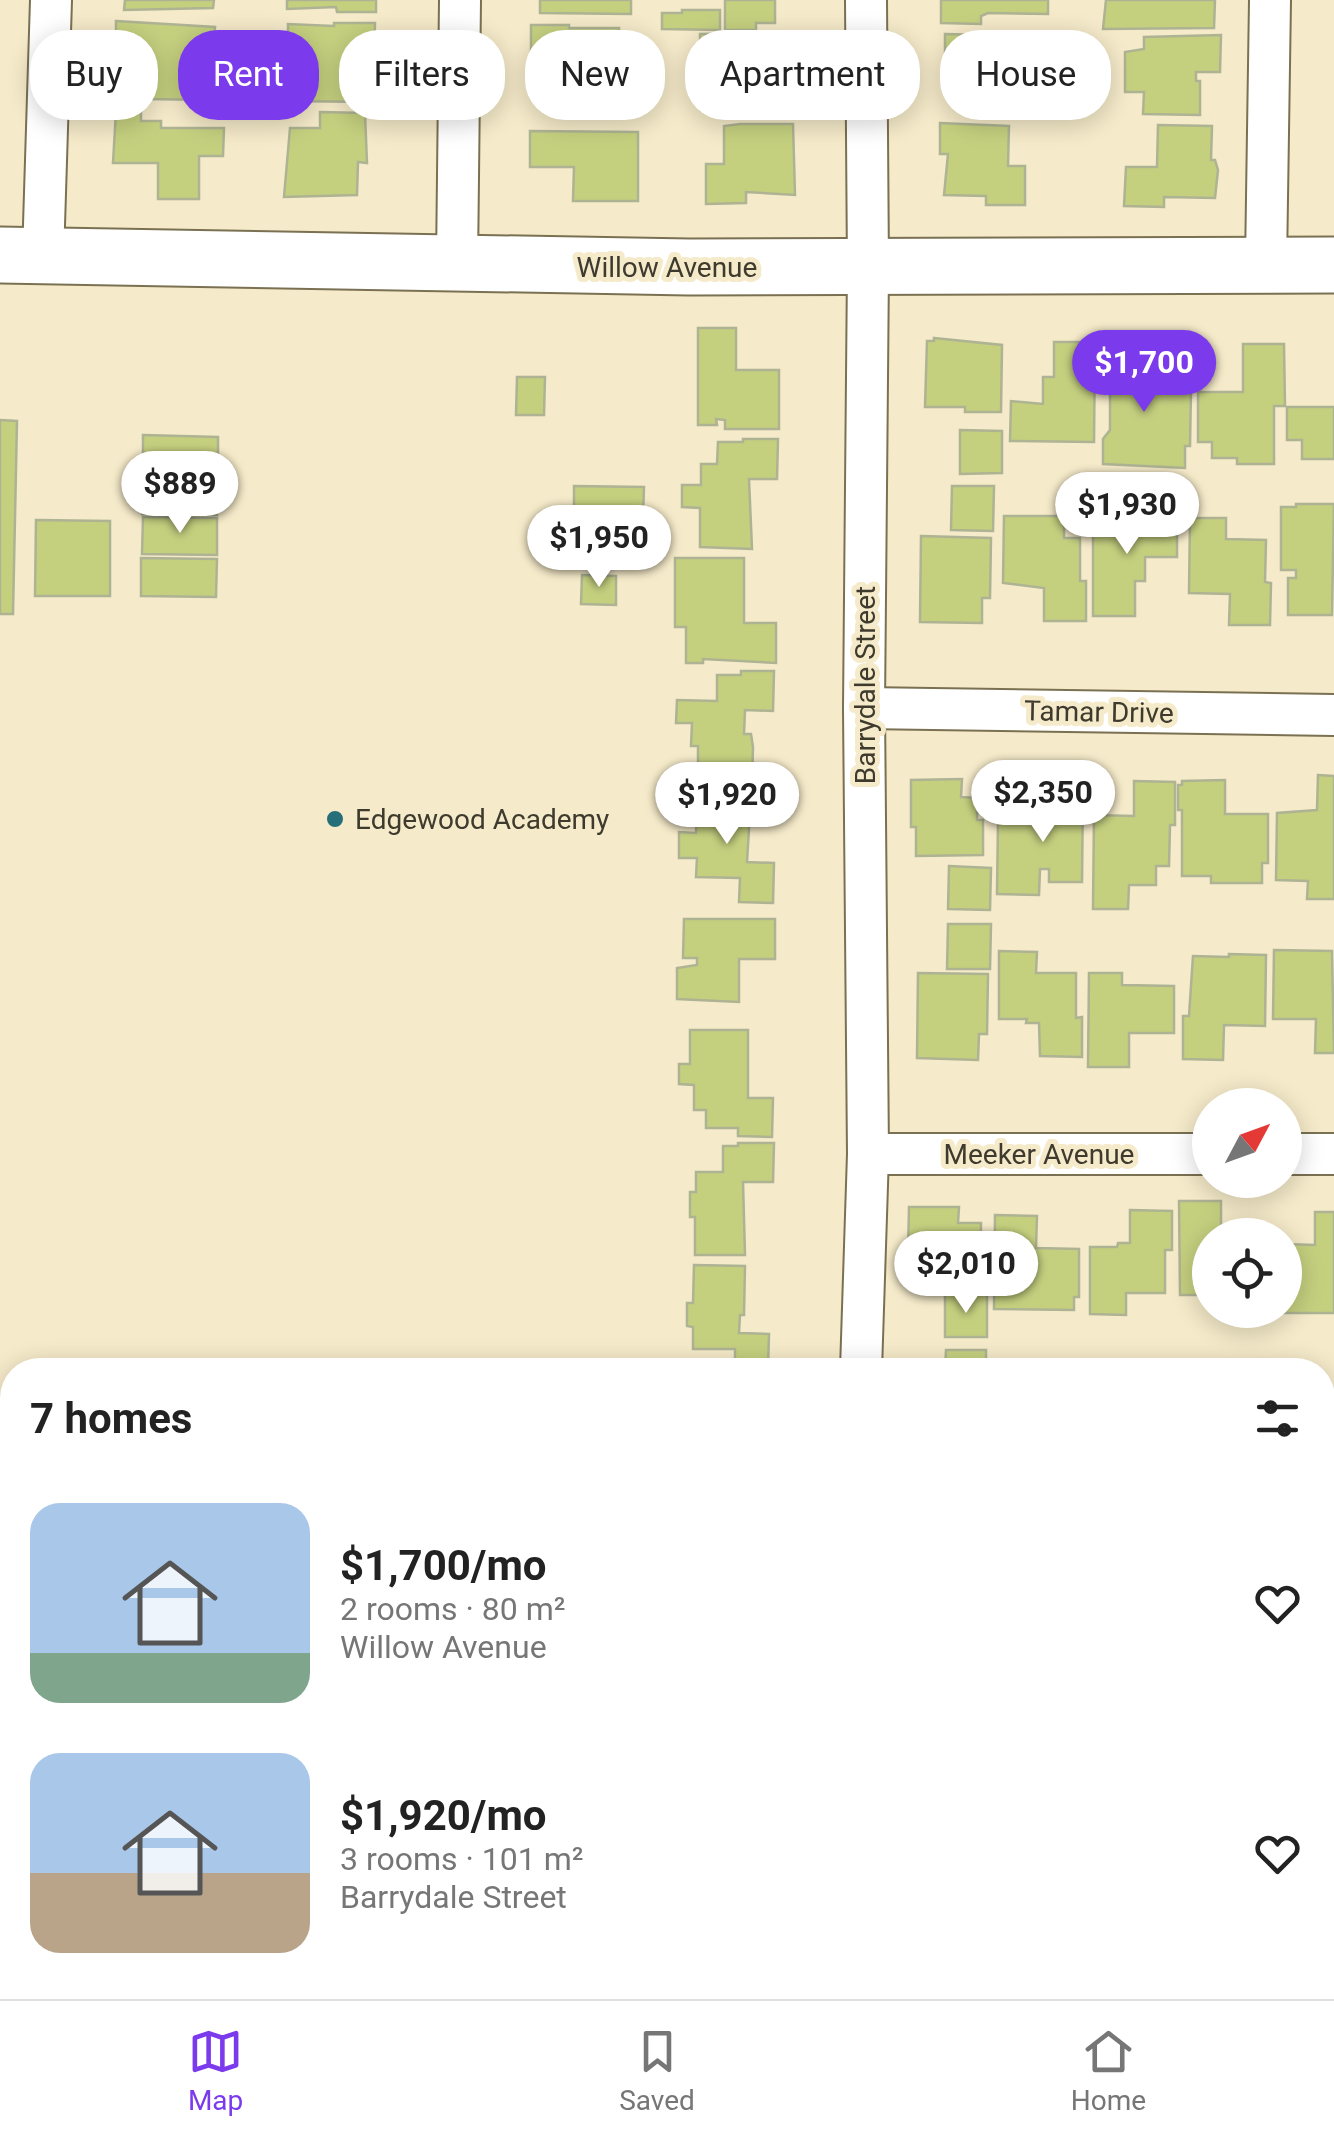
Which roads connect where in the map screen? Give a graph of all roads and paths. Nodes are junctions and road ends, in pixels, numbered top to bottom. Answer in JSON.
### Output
{"nodes":[{"id":1,"x":51,"y":0,"type":"edge"},
{"id":2,"x":460,"y":0,"type":"edge"},
{"id":3,"x":866,"y":0,"type":"edge"},
{"id":4,"x":1270,"y":0,"type":"edge"},
{"id":5,"x":22,"y":256,"type":"edge"},
{"id":6,"x":1266,"y":264,"type":"junction"},
{"id":7,"x":457,"y":265,"type":"junction"},
{"id":8,"x":1334,"y":265,"type":"edge"},
{"id":9,"x":868,"y":267,"type":"junction"},
{"id":10,"x":864,"y":708,"type":"junction"},
{"id":11,"x":1334,"y":715,"type":"edge"},
{"id":12,"x":868,"y":1154,"type":"junction"},
{"id":13,"x":1192,"y":1154,"type":"edge"},
{"id":14,"x":1302,"y":1154,"type":"edge"},
{"id":15,"x":1334,"y":1154,"type":"edge"},
{"id":16,"x":861,"y":1358,"type":"edge"}],
"edges":[{"from":1,"to":5,"type":"street"},
{"from":2,"to":7,"type":"street"},
{"from":3,"to":9,"type":"street","name":"Barrydale Street"},
{"from":4,"to":6,"type":"street"},
{"from":5,"to":7,"type":"street","name":"Willow Avenue"},
{"from":6,"to":8,"type":"street","name":"Willow Avenue"},
{"from":6,"to":9,"type":"street","name":"Willow Avenue"},
{"from":7,"to":9,"type":"street","name":"Willow Avenue"},
{"from":9,"to":10,"type":"street","name":"Barrydale Street"},
{"from":10,"to":11,"type":"street","name":"Tamar Drive"},
{"from":10,"to":12,"type":"street","name":"Barrydale Street"},
{"from":12,"to":13,"type":"street","name":"Meeker Avenue"},
{"from":12,"to":16,"type":"street","name":"Barrydale Street"},
{"from":14,"to":15,"type":"street"}]}
